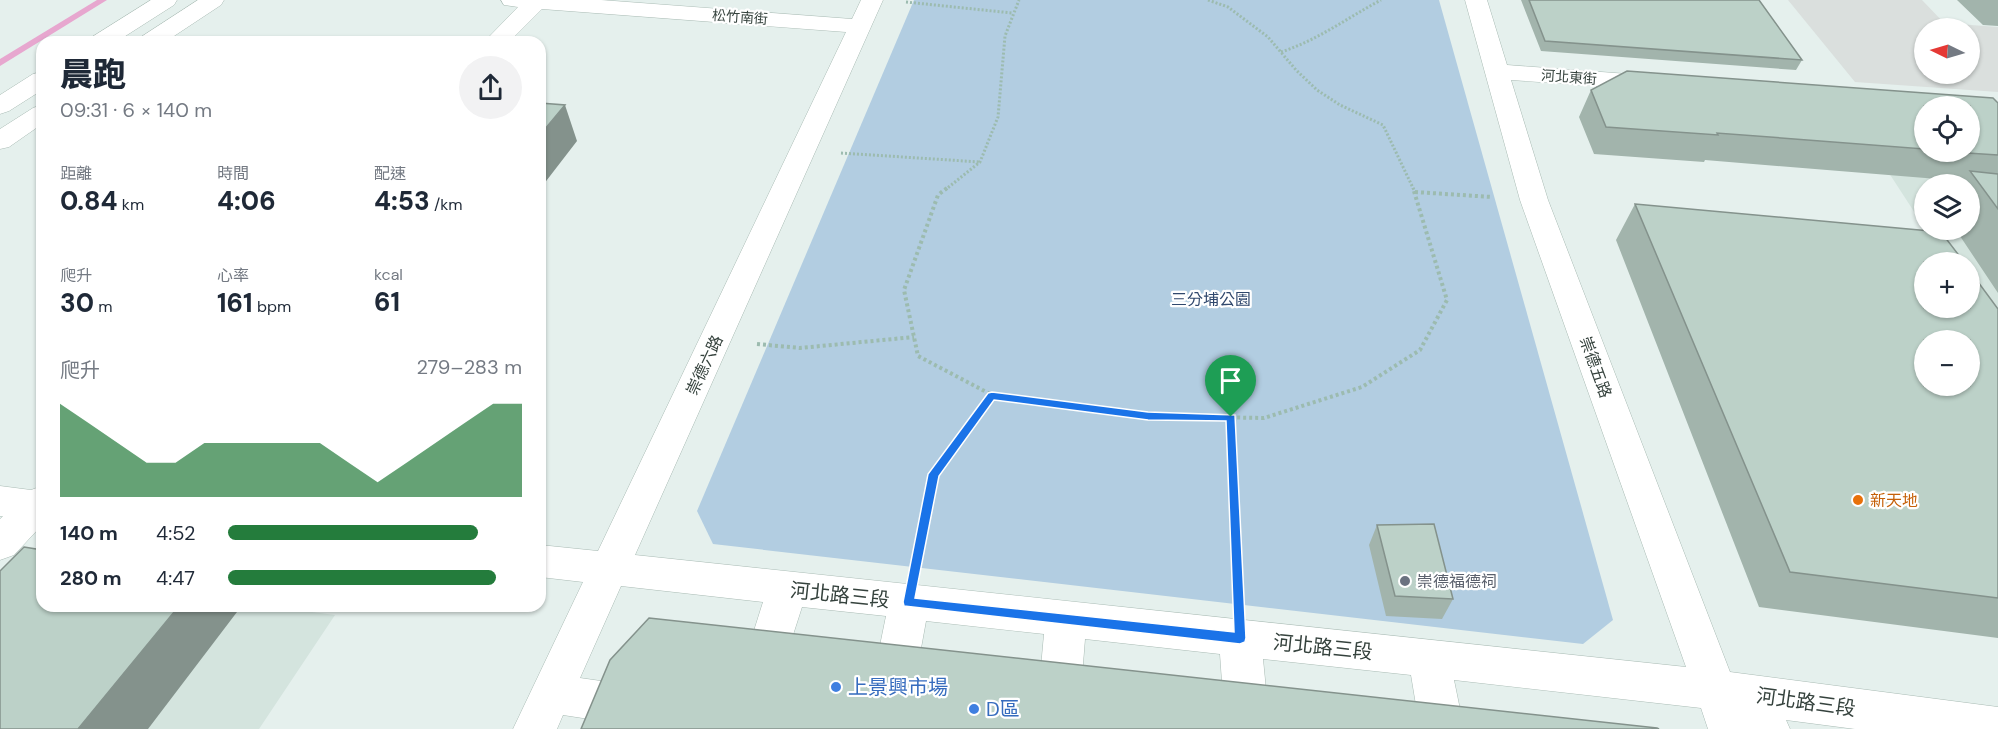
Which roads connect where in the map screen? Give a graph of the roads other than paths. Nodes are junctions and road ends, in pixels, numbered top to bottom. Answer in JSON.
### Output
{"nodes":[{"id":1,"x":166,"y":0,"type":"edge"},
{"id":2,"x":213,"y":0,"type":"edge"},
{"id":3,"x":512,"y":0,"type":"edge"},
{"id":4,"x":1476,"y":0,"type":"edge"},
{"id":5,"x":536,"y":2,"type":"junction"},
{"id":6,"x":867,"y":13,"type":"edge"},
{"id":7,"x":109,"y":36,"type":"edge"},
{"id":8,"x":158,"y":36,"type":"edge"},
{"id":9,"x":502,"y":36,"type":"edge"},
{"id":10,"x":1498,"y":72,"type":"junction"},
{"id":11,"x":36,"y":83,"type":"edge"},
{"id":12,"x":1679,"y":85,"type":"edge"},
{"id":13,"x":0,"y":106,"type":"edge"},
{"id":14,"x":36,"y":117,"type":"edge"},
{"id":15,"x":0,"y":141,"type":"edge"},
{"id":16,"x":0,"y":501,"type":"edge"},
{"id":17,"x":36,"y":504,"type":"edge"},
{"id":18,"x":36,"y":508,"type":"edge"},
{"id":19,"x":0,"y":544,"type":"edge"},
{"id":20,"x":546,"y":562,"type":"edge"},
{"id":21,"x":610,"y":569,"type":"junction"},
{"id":22,"x":787,"y":589,"type":"junction"},
{"id":23,"x":909,"y":602,"type":"junction"},
{"id":24,"x":1066,"y":619,"type":"junction"},
{"id":25,"x":1240,"y":638,"type":"junction"},
{"id":26,"x":767,"y":656,"type":"edge"},
{"id":27,"x":1429,"y":659,"type":"junction"},
{"id":28,"x":896,"y":670,"type":"edge"},
{"id":29,"x":1060,"y":689,"type":"edge"},
{"id":30,"x":1715,"y":690,"type":"junction"},
{"id":31,"x":615,"y":703,"type":"edge"},
{"id":32,"x":1246,"y":710,"type":"edge"},
{"id":33,"x":544,"y":711,"type":"edge"},
{"id":34,"x":1998,"y":728,"type":"edge"},
{"id":35,"x":1442,"y":729,"type":"edge"},
{"id":36,"x":1730,"y":729,"type":"edge"},
{"id":37,"x":1768,"y":729,"type":"edge"}],
"edges":[{"from":1,"to":7,"type":"street"},
{"from":2,"to":8,"type":"street"},
{"from":3,"to":5,"type":"street","name":"松竹南街"},
{"from":4,"to":10,"type":"street","name":"崇德五路"},
{"from":5,"to":6,"type":"street","name":"松竹南街"},
{"from":5,"to":9,"type":"street"},
{"from":6,"to":21,"type":"street","name":"崇德六路"},
{"from":10,"to":12,"type":"street","name":"河北東街"},
{"from":10,"to":30,"type":"street","name":"崇德五路"},
{"from":11,"to":13,"type":"street"},
{"from":14,"to":15,"type":"street"},
{"from":16,"to":17,"type":"street"},
{"from":18,"to":19,"type":"street"},
{"from":20,"to":21,"type":"street","name":"河北路三段"},
{"from":21,"to":22,"type":"street","name":"河北路三段"},
{"from":21,"to":33,"type":"street","name":"崇德六路"},
{"from":22,"to":23,"type":"street","name":"河北路三段"},
{"from":22,"to":26,"type":"street"},
{"from":23,"to":24,"type":"street","name":"河北路三段"},
{"from":23,"to":28,"type":"street"},
{"from":24,"to":25,"type":"street","name":"河北路三段"},
{"from":24,"to":29,"type":"street"},
{"from":25,"to":27,"type":"street","name":"河北路三段"},
{"from":25,"to":32,"type":"street"},
{"from":27,"to":30,"type":"street","name":"河北路三段"},
{"from":27,"to":35,"type":"street"},
{"from":30,"to":34,"type":"street","name":"河北路三段"},
{"from":30,"to":36,"type":"street","name":"崇德五路"},
{"from":30,"to":37,"type":"street"},
{"from":31,"to":33,"type":"street"}]}
